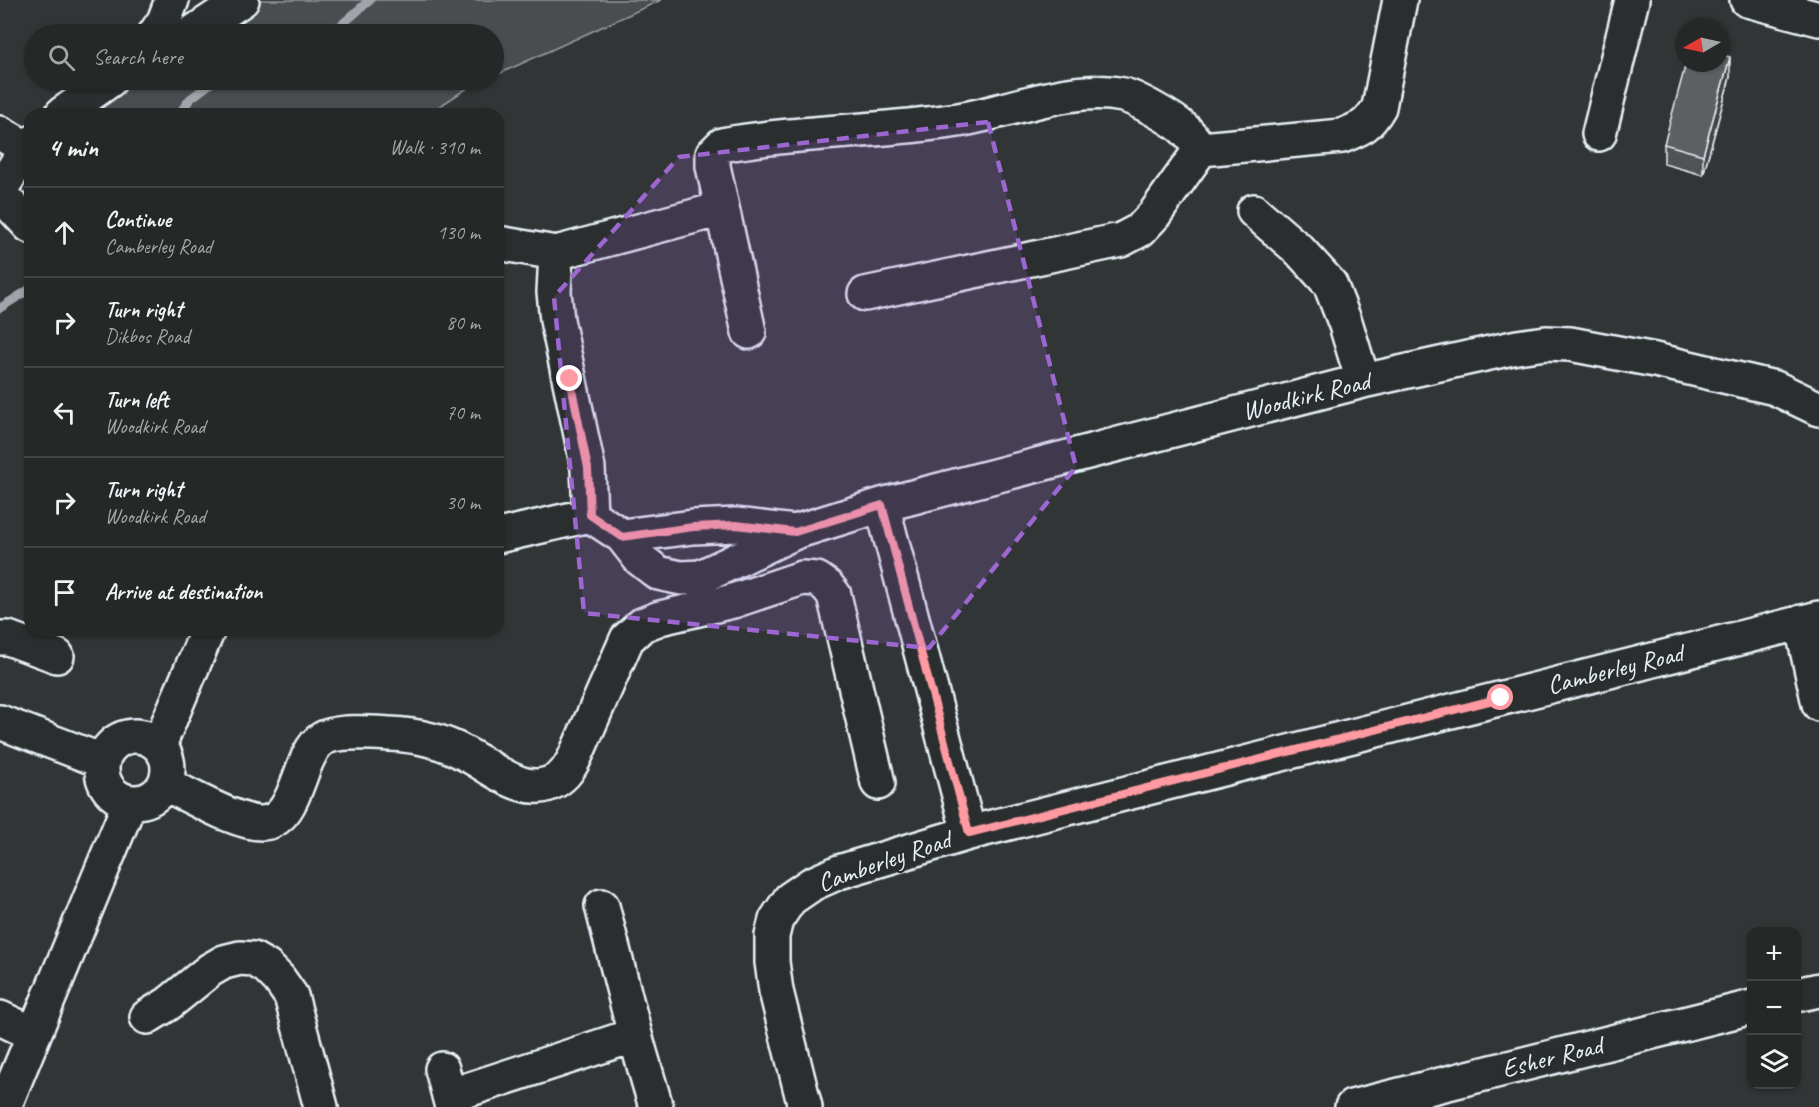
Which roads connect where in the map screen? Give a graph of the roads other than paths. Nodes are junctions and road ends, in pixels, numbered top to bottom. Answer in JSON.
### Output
{"nodes":[{"id":1,"x":172,"y":0,"type":"edge"},
{"id":2,"x":242,"y":0,"type":"edge"},
{"id":3,"x":1400,"y":0,"type":"edge"},
{"id":4,"x":1632,"y":0,"type":"edge"},
{"id":5,"x":1747,"y":0,"type":"edge"},
{"id":6,"x":1819,"y":19,"type":"edge"},
{"id":7,"x":162,"y":24,"type":"edge"},
{"id":8,"x":206,"y":24,"type":"edge"},
{"id":9,"x":96,"y":90,"type":"edge"},
{"id":10,"x":70,"y":108,"type":"edge"},
{"id":11,"x":1599,"y":134,"type":"dead end"},
{"id":12,"x":18,"y":141,"type":"edge"},
{"id":13,"x":1201,"y":149,"type":"junction"},
{"id":14,"x":0,"y":192,"type":"edge"},
{"id":15,"x":721,"y":209,"type":"junction"},
{"id":16,"x":1254,"y":211,"type":"dead end"},
{"id":17,"x":24,"y":219,"type":"edge"},
{"id":18,"x":504,"y":244,"type":"edge"},
{"id":19,"x":556,"y":252,"type":"junction"},
{"id":20,"x":865,"y":294,"type":"dead end"},
{"id":21,"x":749,"y":332,"type":"dead end"},
{"id":22,"x":1363,"y":381,"type":"junction"},
{"id":23,"x":1819,"y":409,"type":"edge"},
{"id":24,"x":882,"y":505,"type":"junction"},
{"id":25,"x":590,"y":515,"type":"junction"},
{"id":26,"x":795,"y":532,"type":"junction"},
{"id":27,"x":504,"y":535,"type":"edge"},
{"id":28,"x":622,"y":537,"type":"junction"},
{"id":29,"x":1810,"y":620,"type":"edge"},
{"id":30,"x":205,"y":636,"type":"edge"},
{"id":31,"x":0,"y":638,"type":"edge"},
{"id":32,"x":57,"y":656,"type":"dead end"},
{"id":33,"x":1819,"y":704,"type":"edge"},
{"id":34,"x":0,"y":722,"type":"edge"},
{"id":35,"x":159,"y":745,"type":"junction"},
{"id":36,"x":102,"y":761,"type":"junction"},
{"id":37,"x":878,"y":783,"type":"dead end"},
{"id":38,"x":165,"y":784,"type":"junction"},
{"id":39,"x":130,"y":802,"type":"junction"},
{"id":40,"x":969,"y":833,"type":"junction"},
{"id":41,"x":602,"y":906,"type":"dead end"},
{"id":42,"x":1819,"y":990,"type":"edge"},
{"id":43,"x":1801,"y":994,"type":"edge"},
{"id":44,"x":1747,"y":1008,"type":"edge"},
{"id":45,"x":147,"y":1017,"type":"dead end"},
{"id":46,"x":0,"y":1018,"type":"edge"},
{"id":47,"x":34,"y":1034,"type":"junction"},
{"id":48,"x":635,"y":1035,"type":"junction"},
{"id":49,"x":448,"y":1091,"type":"edge"},
{"id":50,"x":4,"y":1107,"type":"edge"},
{"id":51,"x":321,"y":1107,"type":"edge"},
{"id":52,"x":656,"y":1107,"type":"edge"},
{"id":53,"x":805,"y":1107,"type":"edge"},
{"id":54,"x":1352,"y":1107,"type":"edge"}],
"edges":[{"from":1,"to":7,"type":"street"},
{"from":2,"to":8,"type":"street"},
{"from":3,"to":13,"type":"street"},
{"from":4,"to":11,"type":"street"},
{"from":5,"to":6,"type":"street"},
{"from":9,"to":10,"type":"street"},
{"from":12,"to":14,"type":"street"},
{"from":13,"to":15,"type":"street"},
{"from":13,"to":20,"type":"street"},
{"from":14,"to":17,"type":"street"},
{"from":15,"to":19,"type":"street"},
{"from":15,"to":21,"type":"street"},
{"from":16,"to":22,"type":"street"},
{"from":18,"to":19,"type":"street"},
{"from":19,"to":25,"type":"street"},
{"from":22,"to":23,"type":"street","name":"Woodkirk Road"},
{"from":22,"to":24,"type":"street","name":"Woodkirk Road"},
{"from":24,"to":26,"type":"street","name":"Woodkirk Road"},
{"from":24,"to":40,"type":"street"},
{"from":25,"to":27,"type":"street"},
{"from":25,"to":28,"type":"street","name":"Woodkirk Road"},
{"from":26,"to":28,"type":"street","name":"Woodkirk Road"},
{"from":26,"to":28,"type":"street","name":"Woodkirk Road"},
{"from":29,"to":33,"type":"street"},
{"from":29,"to":40,"type":"street","name":"Camberley Road"},
{"from":30,"to":35,"type":"street"},
{"from":31,"to":32,"type":"street"},
{"from":34,"to":36,"type":"street"},
{"from":35,"to":36,"type":"street"},
{"from":35,"to":38,"type":"street"},
{"from":36,"to":39,"type":"street"},
{"from":37,"to":38,"type":"street"},
{"from":38,"to":39,"type":"street"},
{"from":39,"to":47,"type":"street"},
{"from":40,"to":53,"type":"street","name":"Camberley Road"},
{"from":41,"to":48,"type":"street"},
{"from":42,"to":43,"type":"street"},
{"from":44,"to":54,"type":"street","name":"Esher Road"},
{"from":45,"to":51,"type":"street"},
{"from":46,"to":47,"type":"street"},
{"from":47,"to":50,"type":"street"},
{"from":48,"to":49,"type":"street"},
{"from":48,"to":52,"type":"street"}]}
